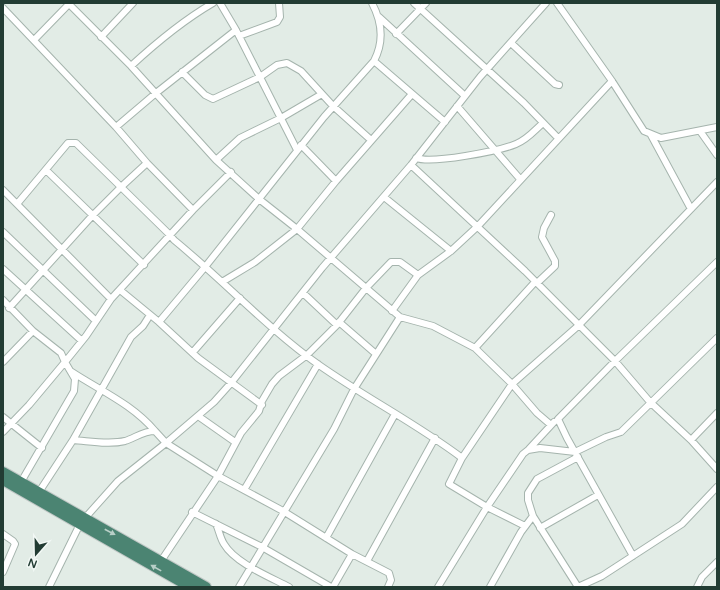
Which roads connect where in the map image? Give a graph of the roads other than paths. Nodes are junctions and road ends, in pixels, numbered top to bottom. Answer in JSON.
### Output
{"nodes":[{"id":1,"x":69,"y":3,"type":"edge"},
{"id":2,"x":132,"y":3,"type":"edge"},
{"id":3,"x":212,"y":3,"type":"edge"},
{"id":4,"x":220,"y":3,"type":"edge"},
{"id":5,"x":279,"y":3,"type":"edge"},
{"id":6,"x":372,"y":3,"type":"edge"},
{"id":7,"x":414,"y":3,"type":"edge"},
{"id":8,"x":426,"y":3,"type":"edge"},
{"id":9,"x":546,"y":3,"type":"edge"},
{"id":10,"x":558,"y":3,"type":"edge"},
{"id":11,"x":3,"y":8,"type":"edge"},
{"id":12,"x":420,"y":9,"type":"junction"},
{"id":13,"x":379,"y":17,"type":"junction"},
{"id":14,"x":236,"y":30,"type":"junction"},
{"id":15,"x":396,"y":34,"type":"junction"},
{"id":16,"x":239,"y":36,"type":"junction"},
{"id":17,"x":101,"y":37,"type":"junction"},
{"id":18,"x":34,"y":40,"type":"junction"},
{"id":19,"x":511,"y":43,"type":"junction"},
{"id":20,"x":374,"y":61,"type":"junction"},
{"id":21,"x":131,"y":66,"type":"junction"},
{"id":22,"x":486,"y":70,"type":"junction"},
{"id":23,"x":182,"y":72,"type":"junction"},
{"id":24,"x":260,"y":77,"type":"junction"},
{"id":25,"x":612,"y":81,"type":"junction"},
{"id":26,"x":559,"y":85,"type":"dead end"},
{"id":27,"x":156,"y":93,"type":"junction"},
{"id":28,"x":322,"y":94,"type":"junction"},
{"id":29,"x":412,"y":94,"type":"junction"},
{"id":30,"x":465,"y":96,"type":"junction"},
{"id":31,"x":333,"y":106,"type":"junction"},
{"id":32,"x":457,"y":106,"type":"junction"},
{"id":33,"x":281,"y":118,"type":"junction"},
{"id":34,"x":445,"y":122,"type":"junction"},
{"id":35,"x":543,"y":123,"type":"junction"},
{"id":36,"x":116,"y":127,"type":"junction"},
{"id":37,"x":717,"y":127,"type":"edge"},
{"id":38,"x":700,"y":131,"type":"junction"},
{"id":39,"x":651,"y":135,"type":"junction"},
{"id":40,"x":558,"y":138,"type":"junction"},
{"id":41,"x":371,"y":140,"type":"junction"},
{"id":42,"x":299,"y":148,"type":"junction"},
{"id":43,"x":494,"y":150,"type":"junction"},
{"id":44,"x":717,"y":155,"type":"edge"},
{"id":45,"x":416,"y":158,"type":"junction"},
{"id":46,"x":216,"y":160,"type":"junction"},
{"id":47,"x":147,"y":163,"type":"junction"},
{"id":48,"x":411,"y":165,"type":"junction"},
{"id":49,"x":46,"y":170,"type":"junction"},
{"id":50,"x":231,"y":172,"type":"junction"},
{"id":51,"x":520,"y":179,"type":"junction"},
{"id":52,"x":336,"y":181,"type":"junction"},
{"id":53,"x":717,"y":183,"type":"edge"},
{"id":54,"x":121,"y":187,"type":"junction"},
{"id":55,"x":3,"y":190,"type":"edge"},
{"id":56,"x":384,"y":197,"type":"junction"},
{"id":57,"x":258,"y":199,"type":"junction"},
{"id":58,"x":17,"y":204,"type":"junction"},
{"id":59,"x":193,"y":210,"type":"junction"},
{"id":60,"x":691,"y":210,"type":"junction"},
{"id":61,"x":552,"y":215,"type":"dead end"},
{"id":62,"x":92,"y":216,"type":"junction"},
{"id":63,"x":478,"y":226,"type":"junction"},
{"id":64,"x":297,"y":229,"type":"junction"},
{"id":65,"x":3,"y":232,"type":"edge"},
{"id":66,"x":170,"y":235,"type":"junction"},
{"id":67,"x":62,"y":249,"type":"junction"},
{"id":68,"x":451,"y":251,"type":"junction"},
{"id":69,"x":332,"y":259,"type":"junction"},
{"id":70,"x":717,"y":262,"type":"edge"},
{"id":71,"x":144,"y":265,"type":"junction"},
{"id":72,"x":206,"y":267,"type":"junction"},
{"id":73,"x":3,"y":269,"type":"edge"},
{"id":74,"x":42,"y":270,"type":"junction"},
{"id":75,"x":418,"y":275,"type":"junction"},
{"id":76,"x":222,"y":282,"type":"junction"},
{"id":77,"x":536,"y":283,"type":"junction"},
{"id":78,"x":366,"y":288,"type":"junction"},
{"id":79,"x":25,"y":290,"type":"junction"},
{"id":80,"x":120,"y":290,"type":"junction"},
{"id":81,"x":303,"y":292,"type":"junction"},
{"id":82,"x":240,"y":298,"type":"junction"},
{"id":83,"x":111,"y":299,"type":"junction"},
{"id":84,"x":3,"y":300,"type":"edge"},
{"id":85,"x":9,"y":308,"type":"junction"},
{"id":86,"x":392,"y":311,"type":"junction"},
{"id":87,"x":150,"y":315,"type":"junction"},
{"id":88,"x":400,"y":317,"type":"junction"},
{"id":89,"x":96,"y":321,"type":"junction"},
{"id":90,"x":159,"y":322,"type":"junction"},
{"id":91,"x":338,"y":323,"type":"junction"},
{"id":92,"x":578,"y":326,"type":"junction"},
{"id":93,"x":274,"y":328,"type":"junction"},
{"id":94,"x":33,"y":330,"type":"junction"},
{"id":95,"x":717,"y":338,"type":"edge"},
{"id":96,"x":82,"y":341,"type":"junction"},
{"id":97,"x":475,"y":348,"type":"junction"},
{"id":98,"x":3,"y":352,"type":"edge"},
{"id":99,"x":193,"y":352,"type":"junction"},
{"id":100,"x":376,"y":354,"type":"junction"},
{"id":101,"x":10,"y":355,"type":"junction"},
{"id":102,"x":307,"y":355,"type":"junction"},
{"id":103,"x":615,"y":361,"type":"junction"},
{"id":104,"x":3,"y":362,"type":"edge"},
{"id":105,"x":65,"y":362,"type":"junction"},
{"id":106,"x":318,"y":364,"type":"junction"},
{"id":107,"x":70,"y":371,"type":"junction"},
{"id":108,"x":231,"y":383,"type":"junction"},
{"id":109,"x":512,"y":384,"type":"junction"},
{"id":110,"x":354,"y":389,"type":"junction"},
{"id":111,"x":103,"y":390,"type":"junction"},
{"id":112,"x":650,"y":402,"type":"junction"},
{"id":113,"x":262,"y":405,"type":"junction"},
{"id":114,"x":717,"y":413,"type":"edge"},
{"id":115,"x":395,"y":414,"type":"junction"},
{"id":116,"x":198,"y":416,"type":"junction"},
{"id":117,"x":3,"y":417,"type":"edge"},
{"id":118,"x":558,"y":419,"type":"junction"},
{"id":119,"x":10,"y":424,"type":"junction"},
{"id":120,"x":551,"y":425,"type":"junction"},
{"id":121,"x":155,"y":431,"type":"junction"},
{"id":122,"x":3,"y":432,"type":"edge"},
{"id":123,"x":435,"y":438,"type":"junction"},
{"id":124,"x":73,"y":440,"type":"junction"},
{"id":125,"x":691,"y":440,"type":"junction"},
{"id":126,"x":235,"y":442,"type":"junction"},
{"id":127,"x":166,"y":443,"type":"junction"},
{"id":128,"x":42,"y":448,"type":"junction"},
{"id":129,"x":528,"y":450,"type":"junction"},
{"id":130,"x":576,"y":455,"type":"junction"},
{"id":131,"x":462,"y":458,"type":"junction"},
{"id":132,"x":717,"y":469,"type":"edge"},
{"id":133,"x":3,"y":472,"type":"edge"},
{"id":134,"x":218,"y":476,"type":"junction"},
{"id":135,"x":3,"y":480,"type":"edge"},
{"id":136,"x":21,"y":482,"type":"junction"},
{"id":137,"x":717,"y":487,"type":"edge"},
{"id":138,"x":244,"y":490,"type":"junction"},
{"id":139,"x":39,"y":492,"type":"junction"},
{"id":140,"x":598,"y":495,"type":"junction"},
{"id":141,"x":487,"y":507,"type":"junction"},
{"id":142,"x":283,"y":511,"type":"junction"},
{"id":143,"x":192,"y":512,"type":"junction"},
{"id":144,"x":533,"y":516,"type":"junction"},
{"id":145,"x":82,"y":521,"type":"junction"},
{"id":146,"x":216,"y":524,"type":"junction"},
{"id":147,"x":524,"y":526,"type":"junction"},
{"id":148,"x":540,"y":528,"type":"junction"},
{"id":149,"x":3,"y":534,"type":"edge"},
{"id":150,"x":326,"y":538,"type":"junction"},
{"id":151,"x":262,"y":547,"type":"junction"},
{"id":152,"x":352,"y":554,"type":"junction"},
{"id":153,"x":633,"y":556,"type":"junction"},
{"id":154,"x":161,"y":561,"type":"junction"},
{"id":155,"x":368,"y":562,"type":"junction"},
{"id":156,"x":717,"y":562,"type":"edge"},
{"id":157,"x":251,"y":567,"type":"junction"},
{"id":158,"x":3,"y":572,"type":"edge"},
{"id":159,"x":49,"y":587,"type":"edge"},
{"id":160,"x":190,"y":587,"type":"edge"},
{"id":161,"x":206,"y":587,"type":"edge"},
{"id":162,"x":239,"y":587,"type":"edge"},
{"id":163,"x":289,"y":587,"type":"edge"},
{"id":164,"x":332,"y":587,"type":"edge"},
{"id":165,"x":388,"y":587,"type":"edge"},
{"id":166,"x":438,"y":587,"type":"edge"},
{"id":167,"x":490,"y":587,"type":"edge"},
{"id":168,"x":578,"y":587,"type":"edge"},
{"id":169,"x":697,"y":587,"type":"edge"}],
"edges":[{"from":1,"to":17,"type":"street"},
{"from":1,"to":18,"type":"street"},
{"from":2,"to":17,"type":"street"},
{"from":3,"to":21,"type":"street"},
{"from":4,"to":14,"type":"street"},
{"from":5,"to":16,"type":"street"},
{"from":6,"to":13,"type":"street"},
{"from":7,"to":12,"type":"street"},
{"from":8,"to":12,"type":"street"},
{"from":9,"to":19,"type":"street"},
{"from":10,"to":25,"type":"street"},
{"from":11,"to":18,"type":"street"},
{"from":12,"to":15,"type":"street"},
{"from":12,"to":22,"type":"street"},
{"from":13,"to":15,"type":"street"},
{"from":13,"to":20,"type":"street"},
{"from":14,"to":16,"type":"street"},
{"from":14,"to":23,"type":"street"},
{"from":15,"to":30,"type":"street"},
{"from":16,"to":24,"type":"street"},
{"from":17,"to":21,"type":"street"},
{"from":18,"to":36,"type":"street"},
{"from":19,"to":22,"type":"street"},
{"from":19,"to":26,"type":"street"},
{"from":20,"to":29,"type":"street"},
{"from":20,"to":31,"type":"street"},
{"from":21,"to":27,"type":"street"},
{"from":22,"to":30,"type":"street"},
{"from":22,"to":35,"type":"street"},
{"from":23,"to":24,"type":"street"},
{"from":23,"to":27,"type":"street"},
{"from":24,"to":28,"type":"street"},
{"from":24,"to":33,"type":"street"},
{"from":25,"to":39,"type":"street"},
{"from":25,"to":40,"type":"street"},
{"from":27,"to":36,"type":"street"},
{"from":27,"to":46,"type":"street"},
{"from":28,"to":31,"type":"street"},
{"from":28,"to":33,"type":"street"},
{"from":29,"to":34,"type":"street"},
{"from":29,"to":41,"type":"street"},
{"from":30,"to":32,"type":"street"},
{"from":31,"to":41,"type":"street"},
{"from":31,"to":42,"type":"street"},
{"from":32,"to":34,"type":"street"},
{"from":32,"to":43,"type":"street"},
{"from":33,"to":42,"type":"street"},
{"from":33,"to":46,"type":"street"},
{"from":34,"to":45,"type":"street"},
{"from":35,"to":40,"type":"street"},
{"from":35,"to":43,"type":"street"},
{"from":36,"to":47,"type":"street"},
{"from":37,"to":38,"type":"street"},
{"from":38,"to":39,"type":"street"},
{"from":38,"to":44,"type":"street"},
{"from":39,"to":60,"type":"street"},
{"from":40,"to":51,"type":"street"},
{"from":41,"to":52,"type":"street"},
{"from":42,"to":52,"type":"street"},
{"from":42,"to":57,"type":"street"},
{"from":43,"to":45,"type":"street"},
{"from":43,"to":51,"type":"street"},
{"from":45,"to":48,"type":"street"},
{"from":46,"to":50,"type":"street"},
{"from":47,"to":54,"type":"street"},
{"from":47,"to":59,"type":"street"},
{"from":48,"to":56,"type":"street"},
{"from":48,"to":63,"type":"street"},
{"from":49,"to":54,"type":"street"},
{"from":49,"to":58,"type":"street"},
{"from":49,"to":62,"type":"street"},
{"from":50,"to":57,"type":"street"},
{"from":50,"to":59,"type":"street"},
{"from":51,"to":63,"type":"street"},
{"from":52,"to":64,"type":"street"},
{"from":53,"to":60,"type":"street"},
{"from":54,"to":62,"type":"street"},
{"from":54,"to":66,"type":"street"},
{"from":55,"to":58,"type":"street"},
{"from":56,"to":68,"type":"street"},
{"from":56,"to":69,"type":"street"},
{"from":57,"to":64,"type":"street"},
{"from":57,"to":72,"type":"street"},
{"from":58,"to":67,"type":"street"},
{"from":59,"to":66,"type":"street"},
{"from":60,"to":92,"type":"street"},
{"from":61,"to":77,"type":"street"},
{"from":62,"to":67,"type":"street"},
{"from":62,"to":71,"type":"street"},
{"from":63,"to":68,"type":"street"},
{"from":63,"to":77,"type":"street"},
{"from":64,"to":69,"type":"street"},
{"from":64,"to":76,"type":"street"},
{"from":65,"to":74,"type":"street"},
{"from":66,"to":71,"type":"street"},
{"from":66,"to":72,"type":"street"},
{"from":67,"to":74,"type":"street"},
{"from":67,"to":83,"type":"street"},
{"from":68,"to":75,"type":"street"},
{"from":69,"to":78,"type":"street"},
{"from":69,"to":81,"type":"street"},
{"from":70,"to":103,"type":"street"},
{"from":71,"to":80,"type":"street"},
{"from":72,"to":76,"type":"street"},
{"from":72,"to":90,"type":"street"},
{"from":73,"to":79,"type":"street"},
{"from":74,"to":79,"type":"street"},
{"from":74,"to":89,"type":"street"},
{"from":75,"to":78,"type":"street"},
{"from":75,"to":86,"type":"street"},
{"from":76,"to":82,"type":"street"},
{"from":77,"to":92,"type":"street"},
{"from":77,"to":97,"type":"street"},
{"from":78,"to":86,"type":"street"},
{"from":78,"to":91,"type":"street"},
{"from":79,"to":85,"type":"street"},
{"from":79,"to":96,"type":"street"},
{"from":80,"to":83,"type":"street"},
{"from":80,"to":87,"type":"street"},
{"from":81,"to":91,"type":"street"},
{"from":81,"to":93,"type":"street"},
{"from":82,"to":93,"type":"street"},
{"from":82,"to":99,"type":"street"},
{"from":83,"to":89,"type":"street"},
{"from":84,"to":85,"type":"street"},
{"from":85,"to":94,"type":"street"},
{"from":86,"to":88,"type":"street"},
{"from":87,"to":90,"type":"street"},
{"from":87,"to":111,"type":"street"},
{"from":88,"to":97,"type":"street"},
{"from":88,"to":100,"type":"street"},
{"from":89,"to":96,"type":"street"},
{"from":90,"to":99,"type":"street"},
{"from":91,"to":100,"type":"street"},
{"from":91,"to":102,"type":"street"},
{"from":92,"to":103,"type":"street"},
{"from":92,"to":109,"type":"street"},
{"from":93,"to":102,"type":"street"},
{"from":93,"to":108,"type":"street"},
{"from":94,"to":101,"type":"street"},
{"from":94,"to":105,"type":"street"},
{"from":95,"to":112,"type":"street"},
{"from":96,"to":105,"type":"street"},
{"from":97,"to":109,"type":"street"},
{"from":98,"to":101,"type":"street"},
{"from":99,"to":108,"type":"street"},
{"from":100,"to":110,"type":"street"},
{"from":101,"to":104,"type":"street"},
{"from":102,"to":106,"type":"street"},
{"from":102,"to":113,"type":"street"},
{"from":103,"to":112,"type":"street"},
{"from":103,"to":118,"type":"street"},
{"from":105,"to":107,"type":"street"},
{"from":105,"to":119,"type":"street"},
{"from":106,"to":110,"type":"street"},
{"from":106,"to":138,"type":"street"},
{"from":107,"to":111,"type":"street"},
{"from":107,"to":128,"type":"street"},
{"from":108,"to":113,"type":"street"},
{"from":108,"to":116,"type":"street"},
{"from":109,"to":120,"type":"street"},
{"from":109,"to":131,"type":"street"},
{"from":110,"to":115,"type":"street"},
{"from":110,"to":142,"type":"street"},
{"from":111,"to":121,"type":"street"},
{"from":111,"to":124,"type":"street"},
{"from":112,"to":125,"type":"street"},
{"from":112,"to":130,"type":"street"},
{"from":113,"to":126,"type":"street"},
{"from":114,"to":125,"type":"street"},
{"from":115,"to":123,"type":"street"},
{"from":115,"to":150,"type":"street"},
{"from":116,"to":126,"type":"street"},
{"from":116,"to":127,"type":"street"},
{"from":117,"to":119,"type":"street"},
{"from":118,"to":120,"type":"street"},
{"from":118,"to":130,"type":"street"},
{"from":119,"to":122,"type":"street"},
{"from":119,"to":128,"type":"street"},
{"from":120,"to":129,"type":"street"},
{"from":121,"to":124,"type":"street"},
{"from":121,"to":127,"type":"street"},
{"from":123,"to":131,"type":"street"},
{"from":123,"to":155,"type":"street"},
{"from":124,"to":139,"type":"street"},
{"from":125,"to":132,"type":"street"},
{"from":126,"to":134,"type":"street"},
{"from":127,"to":134,"type":"street"},
{"from":127,"to":145,"type":"street"},
{"from":128,"to":136,"type":"street"},
{"from":129,"to":130,"type":"street"},
{"from":129,"to":141,"type":"street"},
{"from":130,"to":140,"type":"street"},
{"from":130,"to":144,"type":"street"},
{"from":131,"to":141,"type":"street"},
{"from":133,"to":136,"type":"highway"},
{"from":134,"to":138,"type":"street"},
{"from":134,"to":143,"type":"street"},
{"from":135,"to":145,"type":"highway"},
{"from":136,"to":139,"type":"highway"},
{"from":137,"to":153,"type":"street"},
{"from":138,"to":142,"type":"street"},
{"from":139,"to":145,"type":"highway"},
{"from":140,"to":148,"type":"street"},
{"from":140,"to":153,"type":"street"},
{"from":141,"to":147,"type":"street"},
{"from":141,"to":166,"type":"street"},
{"from":142,"to":150,"type":"street"},
{"from":142,"to":151,"type":"street"},
{"from":143,"to":146,"type":"street"},
{"from":143,"to":154,"type":"street"},
{"from":144,"to":147,"type":"street"},
{"from":144,"to":148,"type":"street"},
{"from":145,"to":154,"type":"highway","one_way":true},
{"from":145,"to":159,"type":"street"},
{"from":160,"to":145,"type":"highway","one_way":true},
{"from":146,"to":151,"type":"street"},
{"from":146,"to":157,"type":"street"},
{"from":147,"to":167,"type":"street"},
{"from":148,"to":168,"type":"street"},
{"from":149,"to":158,"type":"street"},
{"from":150,"to":152,"type":"street"},
{"from":151,"to":157,"type":"street"},
{"from":151,"to":164,"type":"street"},
{"from":152,"to":155,"type":"street"},
{"from":152,"to":164,"type":"street"},
{"from":153,"to":168,"type":"street"},
{"from":154,"to":161,"type":"highway"},
{"from":155,"to":165,"type":"street"},
{"from":156,"to":169,"type":"street"},
{"from":157,"to":162,"type":"street"},
{"from":157,"to":163,"type":"street"}]}
